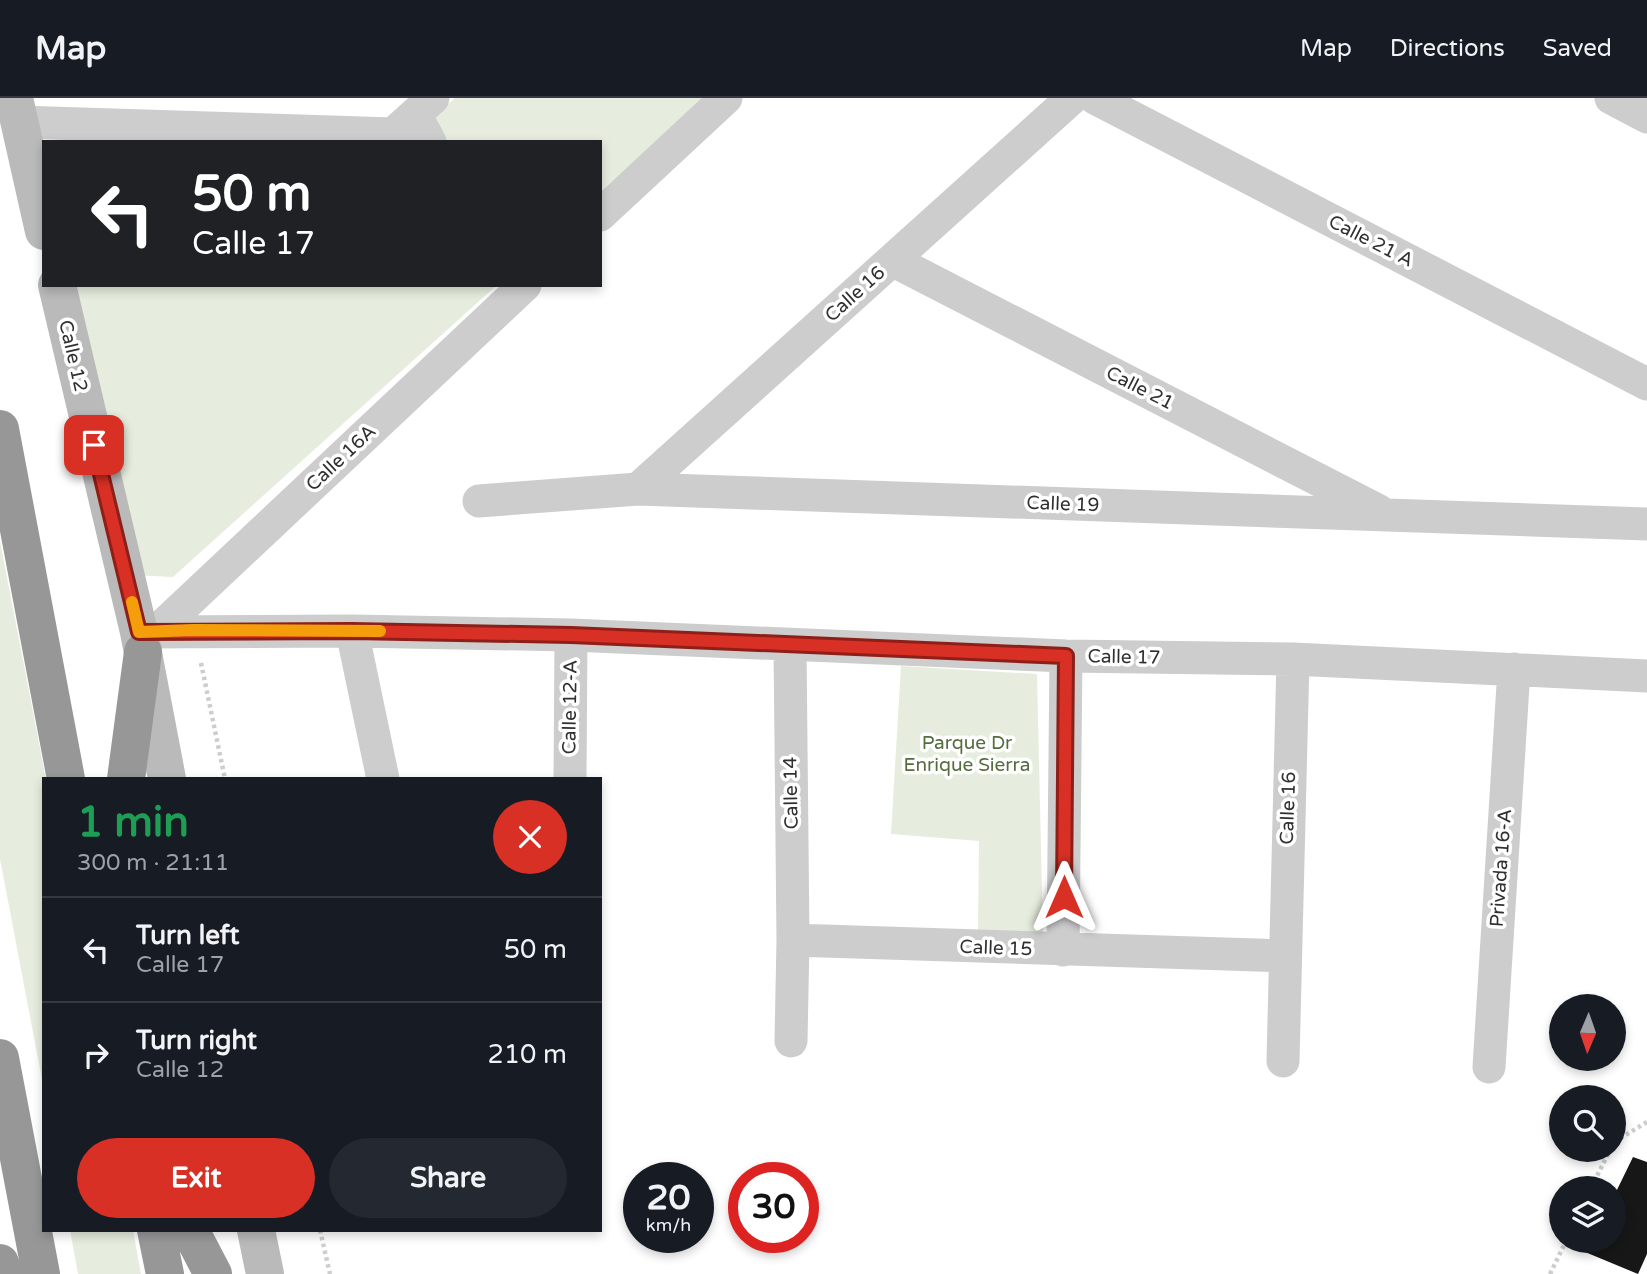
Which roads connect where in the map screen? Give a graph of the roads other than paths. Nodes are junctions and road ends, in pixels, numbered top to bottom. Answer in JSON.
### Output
{"nodes":[{"id":1,"x":726,"y":98,"type":"edge"},
{"id":2,"x":1072,"y":98,"type":"edge"},
{"id":3,"x":1096,"y":98,"type":"edge"},
{"id":4,"x":1611,"y":98,"type":"edge"},
{"id":5,"x":16,"y":110,"type":"edge"},
{"id":6,"x":1647,"y":117,"type":"edge"},
{"id":7,"x":426,"y":118,"type":"edge"},
{"id":8,"x":602,"y":213,"type":"edge"},
{"id":9,"x":42,"y":222,"type":"edge"},
{"id":10,"x":892,"y":260,"type":"junction"},
{"id":11,"x":58,"y":287,"type":"edge"},
{"id":12,"x":523,"y":287,"type":"edge"},
{"id":13,"x":1647,"y":384,"type":"edge"},
{"id":14,"x":0,"y":429,"type":"edge"},
{"id":15,"x":638,"y":489,"type":"junction"},
{"id":16,"x":479,"y":500,"type":"dead end"},
{"id":17,"x":1388,"y":515,"type":"junction"},
{"id":18,"x":1647,"y":524,"type":"edge"},
{"id":19,"x":352,"y":631,"type":"junction"},
{"id":20,"x":571,"y":635,"type":"junction"},
{"id":21,"x":146,"y":638,"type":"junction"},
{"id":22,"x":790,"y":646,"type":"junction"},
{"id":23,"x":1066,"y":656,"type":"junction"},
{"id":24,"x":1293,"y":659,"type":"junction"},
{"id":25,"x":1514,"y":669,"type":"junction"},
{"id":26,"x":1647,"y":676,"type":"edge"},
{"id":27,"x":66,"y":777,"type":"edge"},
{"id":28,"x":126,"y":777,"type":"edge"},
{"id":29,"x":167,"y":777,"type":"edge"},
{"id":30,"x":383,"y":777,"type":"edge"},
{"id":31,"x":570,"y":777,"type":"edge"},
{"id":32,"x":793,"y":940,"type":"junction"},
{"id":33,"x":1063,"y":950,"type":"junction"},
{"id":34,"x":1284,"y":956,"type":"junction"},
{"id":35,"x":791,"y":1041,"type":"dead end"},
{"id":36,"x":0,"y":1058,"type":"edge"},
{"id":37,"x":1283,"y":1061,"type":"dead end"},
{"id":38,"x":1489,"y":1067,"type":"dead end"},
{"id":39,"x":156,"y":1232,"type":"edge"},
{"id":40,"x":191,"y":1232,"type":"edge"},
{"id":41,"x":256,"y":1232,"type":"edge"},
{"id":42,"x":0,"y":1263,"type":"edge"},
{"id":43,"x":3,"y":1274,"type":"edge"},
{"id":44,"x":41,"y":1274,"type":"edge"},
{"id":45,"x":165,"y":1274,"type":"edge"},
{"id":46,"x":213,"y":1274,"type":"edge"},
{"id":47,"x":265,"y":1274,"type":"edge"}],
"edges":[{"from":1,"to":8,"type":"street"},
{"from":2,"to":10,"type":"street","name":"Calle 16"},
{"from":3,"to":13,"type":"street","name":"Calle 21 A"},
{"from":4,"to":6,"type":"street"},
{"from":5,"to":7,"type":"street"},
{"from":5,"to":9,"type":"main road"},
{"from":10,"to":15,"type":"street","name":"Calle 16"},
{"from":10,"to":17,"type":"street","name":"Calle 21"},
{"from":11,"to":21,"type":"main road","name":"Calle 12"},
{"from":12,"to":21,"type":"street","name":"Calle 16A"},
{"from":14,"to":27,"type":"highway"},
{"from":15,"to":16,"type":"street","name":"Calle 19"},
{"from":15,"to":17,"type":"street","name":"Calle 19"},
{"from":17,"to":18,"type":"street","name":"Calle 19"},
{"from":19,"to":20,"type":"street","name":"Calle 17"},
{"from":19,"to":21,"type":"street","name":"Calle 17"},
{"from":19,"to":30,"type":"street"},
{"from":20,"to":22,"type":"street","name":"Calle 17"},
{"from":20,"to":31,"type":"street","name":"Calle 12-A"},
{"from":21,"to":28,"type":"highway"},
{"from":21,"to":29,"type":"main road","name":"Calle 12"},
{"from":22,"to":23,"type":"street","name":"Calle 17"},
{"from":22,"to":32,"type":"street","name":"Calle 14"},
{"from":23,"to":24,"type":"street","name":"Calle 17"},
{"from":23,"to":33,"type":"street"},
{"from":24,"to":25,"type":"street","name":"Calle 17"},
{"from":24,"to":34,"type":"street","name":"Calle 16"},
{"from":25,"to":26,"type":"street","name":"Calle 17"},
{"from":25,"to":38,"type":"street","name":"Privada 16-A"},
{"from":32,"to":33,"type":"street","name":"Calle 15"},
{"from":32,"to":35,"type":"street","name":"Calle 14"},
{"from":33,"to":34,"type":"street","name":"Calle 15"},
{"from":34,"to":37,"type":"street","name":"Calle 16"},
{"from":36,"to":44,"type":"highway"},
{"from":39,"to":45,"type":"highway"},
{"from":40,"to":46,"type":"highway"},
{"from":41,"to":47,"type":"main road"},
{"from":42,"to":43,"type":"highway"}]}
